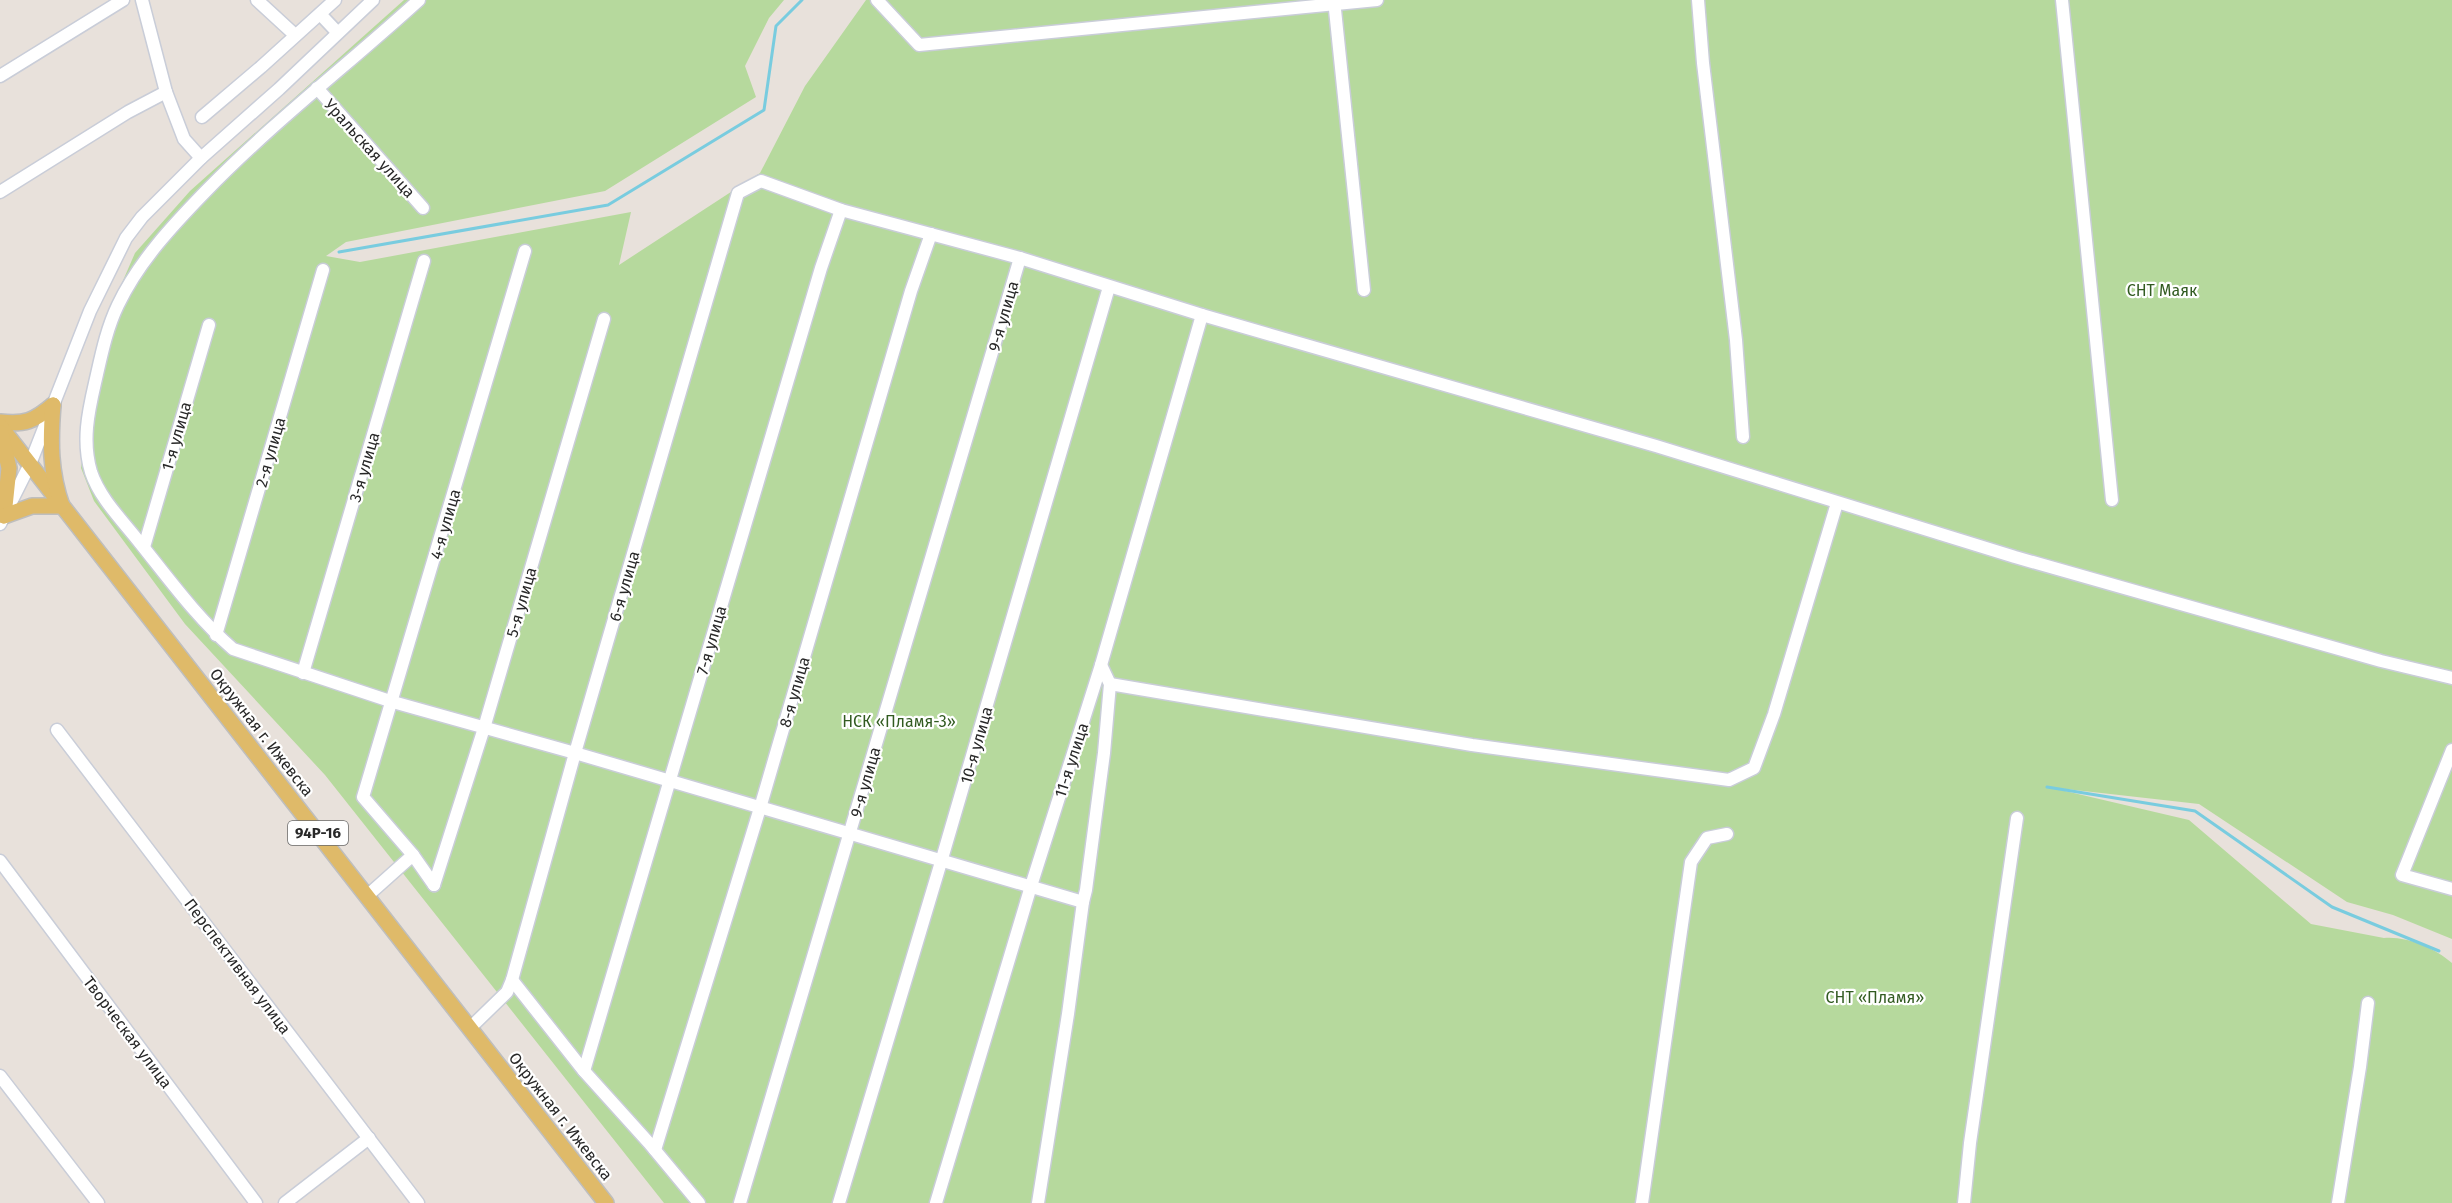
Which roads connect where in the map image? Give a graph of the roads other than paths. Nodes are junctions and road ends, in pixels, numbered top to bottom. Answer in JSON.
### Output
{"nodes":[{"id":1,"x":123,"y":0,"type":"edge"},
{"id":2,"x":142,"y":0,"type":"edge"},
{"id":3,"x":257,"y":0,"type":"edge"},
{"id":4,"x":335,"y":0,"type":"edge"},
{"id":5,"x":373,"y":0,"type":"edge"},
{"id":6,"x":419,"y":0,"type":"edge"},
{"id":7,"x":877,"y":0,"type":"edge"},
{"id":8,"x":1377,"y":0,"type":"edge"},
{"id":9,"x":1698,"y":0,"type":"edge"},
{"id":10,"x":2062,"y":0,"type":"edge"},
{"id":11,"x":1334,"y":2,"type":"edge"},
{"id":12,"x":321,"y":14,"type":"junction"},
{"id":13,"x":338,"y":32,"type":"junction"},
{"id":14,"x":295,"y":35,"type":"junction"},
{"id":15,"x":0,"y":76,"type":"edge"},
{"id":16,"x":317,"y":88,"type":"junction"},
{"id":17,"x":166,"y":92,"type":"junction"},
{"id":18,"x":202,"y":117,"type":"dead end"},
{"id":19,"x":201,"y":158,"type":"junction"},
{"id":20,"x":0,"y":192,"type":"edge"},
{"id":21,"x":423,"y":208,"type":"dead end"},
{"id":22,"x":841,"y":210,"type":"junction"},
{"id":23,"x":931,"y":234,"type":"junction"},
{"id":24,"x":525,"y":251,"type":"dead end"},
{"id":25,"x":1020,"y":258,"type":"junction"},
{"id":26,"x":424,"y":261,"type":"dead end"},
{"id":27,"x":323,"y":270,"type":"dead end"},
{"id":28,"x":1109,"y":287,"type":"junction"},
{"id":29,"x":1364,"y":290,"type":"dead end"},
{"id":30,"x":1202,"y":315,"type":"junction"},
{"id":31,"x":604,"y":319,"type":"dead end"},
{"id":32,"x":209,"y":325,"type":"dead end"},
{"id":33,"x":85,"y":326,"type":"junction"},
{"id":34,"x":107,"y":333,"type":"junction"},
{"id":35,"x":53,"y":405,"type":"junction"},
{"id":36,"x":0,"y":422,"type":"edge"},
{"id":37,"x":0,"y":426,"type":"edge"},
{"id":38,"x":0,"y":432,"type":"edge"},
{"id":39,"x":1743,"y":437,"type":"dead end"},
{"id":40,"x":30,"y":464,"type":"junction"},
{"id":41,"x":2112,"y":500,"type":"dead end"},
{"id":42,"x":1837,"y":503,"type":"junction"},
{"id":43,"x":62,"y":506,"type":"junction"},
{"id":44,"x":2,"y":520,"type":"edge"},
{"id":45,"x":144,"y":547,"type":"junction"},
{"id":46,"x":216,"y":635,"type":"junction"},
{"id":47,"x":1101,"y":665,"type":"junction"},
{"id":48,"x":303,"y":673,"type":"junction"},
{"id":49,"x":2452,"y":678,"type":"edge"},
{"id":50,"x":1110,"y":684,"type":"junction"},
{"id":51,"x":393,"y":702,"type":"junction"},
{"id":52,"x":484,"y":728,"type":"junction"},
{"id":53,"x":57,"y":730,"type":"dead end"},
{"id":54,"x":2452,"y":750,"type":"edge"},
{"id":55,"x":575,"y":753,"type":"junction"},
{"id":56,"x":670,"y":781,"type":"junction"},
{"id":57,"x":760,"y":808,"type":"junction"},
{"id":58,"x":2017,"y":818,"type":"dead end"},
{"id":59,"x":850,"y":834,"type":"junction"},
{"id":60,"x":1727,"y":834,"type":"dead end"},
{"id":61,"x":412,"y":855,"type":"junction"},
{"id":62,"x":0,"y":861,"type":"edge"},
{"id":63,"x":942,"y":862,"type":"junction"},
{"id":64,"x":1031,"y":886,"type":"junction"},
{"id":65,"x":2452,"y":889,"type":"edge"},
{"id":66,"x":367,"y":896,"type":"junction"},
{"id":67,"x":1083,"y":902,"type":"junction"},
{"id":68,"x":512,"y":980,"type":"junction"},
{"id":69,"x":2367,"y":1003,"type":"dead end"},
{"id":70,"x":470,"y":1028,"type":"junction"},
{"id":71,"x":584,"y":1071,"type":"junction"},
{"id":72,"x":0,"y":1076,"type":"edge"},
{"id":73,"x":369,"y":1138,"type":"junction"},
{"id":74,"x":656,"y":1150,"type":"junction"},
{"id":75,"x":98,"y":1203,"type":"edge"},
{"id":76,"x":256,"y":1203,"type":"edge"},
{"id":77,"x":285,"y":1203,"type":"edge"},
{"id":78,"x":418,"y":1203,"type":"edge"},
{"id":79,"x":606,"y":1203,"type":"edge"},
{"id":80,"x":699,"y":1203,"type":"edge"},
{"id":81,"x":740,"y":1203,"type":"edge"},
{"id":82,"x":839,"y":1203,"type":"edge"},
{"id":83,"x":936,"y":1203,"type":"edge"},
{"id":84,"x":1038,"y":1203,"type":"edge"},
{"id":85,"x":1642,"y":1203,"type":"edge"},
{"id":86,"x":1964,"y":1203,"type":"edge"},
{"id":87,"x":2338,"y":1203,"type":"edge"}],
"edges":[{"from":1,"to":15,"type":"street"},
{"from":2,"to":17,"type":"street"},
{"from":3,"to":14,"type":"street"},
{"from":4,"to":12,"type":"street"},
{"from":5,"to":13,"type":"street"},
{"from":6,"to":16,"type":"street"},
{"from":7,"to":11,"type":"street"},
{"from":8,"to":11,"type":"street"},
{"from":9,"to":39,"type":"street"},
{"from":10,"to":41,"type":"street"},
{"from":11,"to":29,"type":"street"},
{"from":12,"to":13,"type":"street"},
{"from":12,"to":14,"type":"street"},
{"from":13,"to":19,"type":"street"},
{"from":14,"to":18,"type":"street"},
{"from":16,"to":21,"type":"street","name":"Уральская улица"},
{"from":16,"to":34,"type":"street"},
{"from":17,"to":19,"type":"street"},
{"from":17,"to":20,"type":"street"},
{"from":19,"to":33,"type":"street"},
{"from":22,"to":23,"type":"street"},
{"from":22,"to":55,"type":"street","name":"6-я улица"},
{"from":22,"to":56,"type":"street","name":"7-я улица"},
{"from":23,"to":25,"type":"street"},
{"from":23,"to":57,"type":"street","name":"8-я улица"},
{"from":24,"to":51,"type":"street","name":"4-я улица"},
{"from":25,"to":28,"type":"street"},
{"from":25,"to":59,"type":"street","name":"9-я улица"},
{"from":26,"to":48,"type":"street","name":"3-я улица"},
{"from":27,"to":46,"type":"street","name":"2-я улица"},
{"from":28,"to":30,"type":"street"},
{"from":28,"to":63,"type":"street","name":"10-я улица"},
{"from":30,"to":42,"type":"street"},
{"from":30,"to":47,"type":"street","name":"11-я улица"},
{"from":31,"to":52,"type":"street","name":"5-я улица"},
{"from":32,"to":45,"type":"street","name":"1-я улица"},
{"from":33,"to":34,"type":"street"},
{"from":33,"to":35,"type":"street"},
{"from":34,"to":45,"type":"street"},
{"from":35,"to":36,"type":"main road"},
{"from":35,"to":40,"type":"street"},
{"from":35,"to":43,"type":"main road"},
{"from":37,"to":40,"type":"main road","name":"Окружная г. Ижевска","number":"94Р-16"},
{"from":38,"to":44,"type":"main road"},
{"from":40,"to":43,"type":"main road","name":"Окружная г. Ижевска","number":"94Р-16"},
{"from":40,"to":44,"type":"street"},
{"from":42,"to":49,"type":"street"},
{"from":42,"to":50,"type":"street"},
{"from":43,"to":44,"type":"main road"},
{"from":43,"to":66,"type":"main road","name":"Окружная г. Ижевска","number":"94Р-16"},
{"from":45,"to":46,"type":"street"},
{"from":46,"to":48,"type":"street"},
{"from":47,"to":50,"type":"street"},
{"from":47,"to":64,"type":"street","name":"11-я улица"},
{"from":48,"to":51,"type":"street"},
{"from":50,"to":67,"type":"street"},
{"from":51,"to":52,"type":"street"},
{"from":51,"to":61,"type":"street","name":"4-я улица"},
{"from":52,"to":55,"type":"street"},
{"from":52,"to":61,"type":"street","name":"5-я улица"},
{"from":53,"to":73,"type":"street","name":"Перспективная улица"},
{"from":54,"to":65,"type":"street"},
{"from":55,"to":56,"type":"street"},
{"from":55,"to":68,"type":"street","name":"6-я улица"},
{"from":56,"to":57,"type":"street"},
{"from":56,"to":71,"type":"street","name":"7-я улица"},
{"from":57,"to":59,"type":"street"},
{"from":57,"to":74,"type":"street","name":"8-я улица"},
{"from":58,"to":86,"type":"street"},
{"from":59,"to":63,"type":"street"},
{"from":59,"to":81,"type":"street","name":"9-я улица"},
{"from":60,"to":85,"type":"street"},
{"from":61,"to":66,"type":"street"},
{"from":62,"to":76,"type":"street","name":"Творческая улица"},
{"from":63,"to":64,"type":"street"},
{"from":63,"to":82,"type":"street","name":"10-я улица"},
{"from":64,"to":67,"type":"street"},
{"from":64,"to":83,"type":"street","name":"11-я улица"},
{"from":66,"to":70,"type":"main road","name":"Окружная г. Ижевска","number":"94Р-16"},
{"from":67,"to":84,"type":"street"},
{"from":68,"to":70,"type":"street"},
{"from":68,"to":71,"type":"street"},
{"from":69,"to":87,"type":"street"},
{"from":70,"to":79,"type":"main road","name":"Окружная г. Ижевска","number":"94Р-16"},
{"from":71,"to":74,"type":"street"},
{"from":72,"to":75,"type":"street"},
{"from":73,"to":77,"type":"street"},
{"from":73,"to":78,"type":"street","name":"Перспективная улица"},
{"from":74,"to":80,"type":"street"}]}
